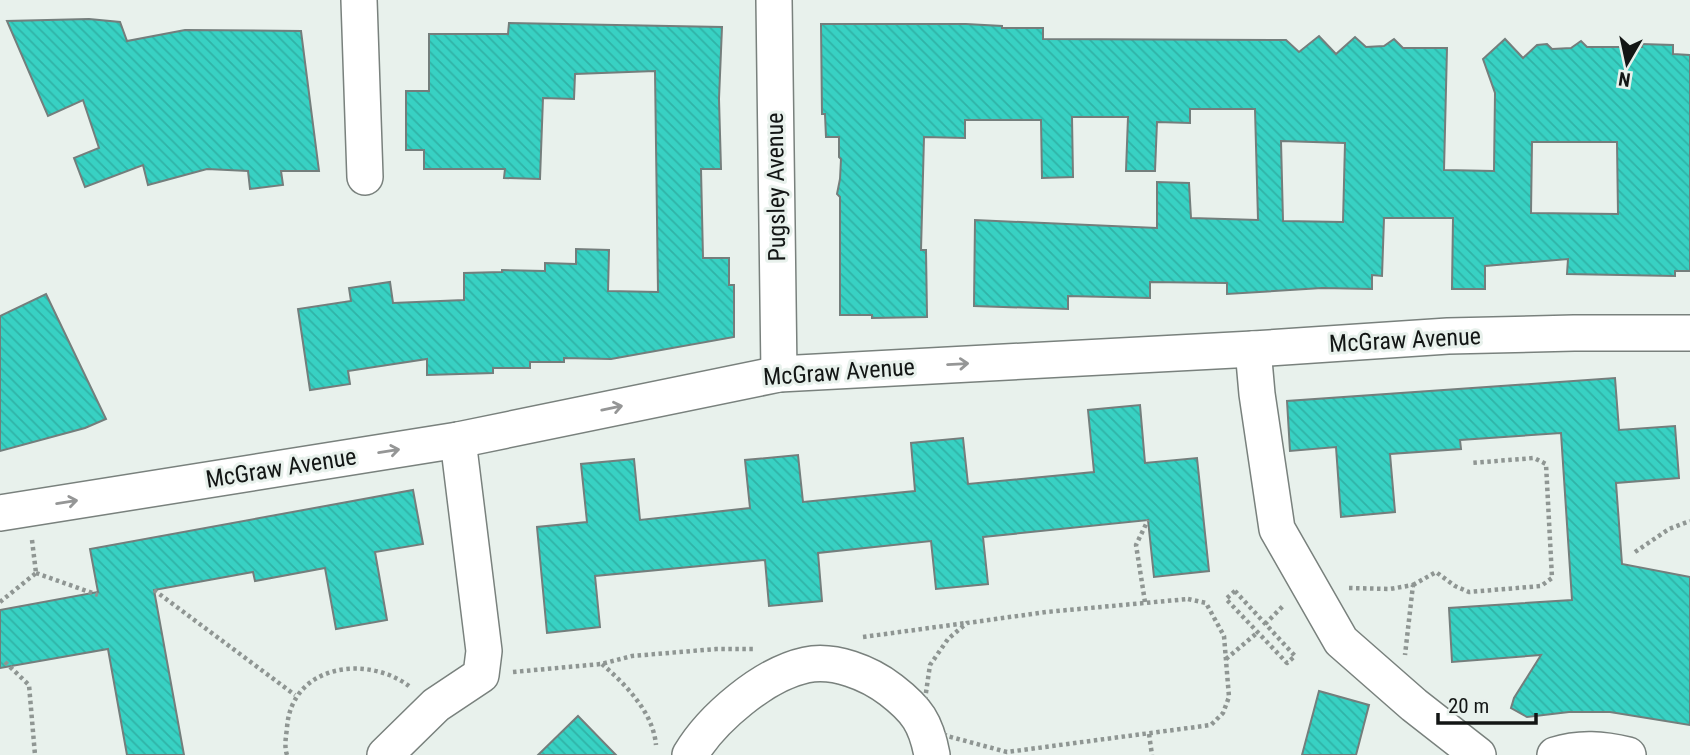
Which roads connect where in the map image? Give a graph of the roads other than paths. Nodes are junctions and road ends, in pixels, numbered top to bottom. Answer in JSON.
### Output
{"nodes":[{"id":1,"x":359,"y":0,"type":"edge"},
{"id":2,"x":774,"y":0,"type":"edge"},
{"id":3,"x":365,"y":177,"type":"dead end"},
{"id":4,"x":1690,"y":333,"type":"edge"},
{"id":5,"x":1253,"y":349,"type":"junction"},
{"id":6,"x":779,"y":373,"type":"junction"},
{"id":7,"x":458,"y":440,"type":"junction"},
{"id":8,"x":0,"y":513,"type":"edge"},
{"id":9,"x":385,"y":755,"type":"edge"},
{"id":10,"x":691,"y":755,"type":"edge"},
{"id":11,"x":932,"y":755,"type":"edge"},
{"id":12,"x":1478,"y":755,"type":"edge"},
{"id":13,"x":1555,"y":755,"type":"edge"},
{"id":14,"x":1628,"y":755,"type":"edge"}],
"edges":[{"from":1,"to":3,"type":"street"},
{"from":2,"to":6,"type":"street","name":"Pugsley Avenue"},
{"from":4,"to":5,"type":"street","name":"McGraw Avenue"},
{"from":6,"to":5,"type":"street","name":"McGraw Avenue","one_way":true},
{"from":5,"to":12,"type":"street"},
{"from":7,"to":6,"type":"street","name":"McGraw Avenue","one_way":true},
{"from":8,"to":7,"type":"street","name":"McGraw Avenue","one_way":true},
{"from":7,"to":9,"type":"street"},
{"from":10,"to":11,"type":"street"},
{"from":13,"to":14,"type":"street"}]}
